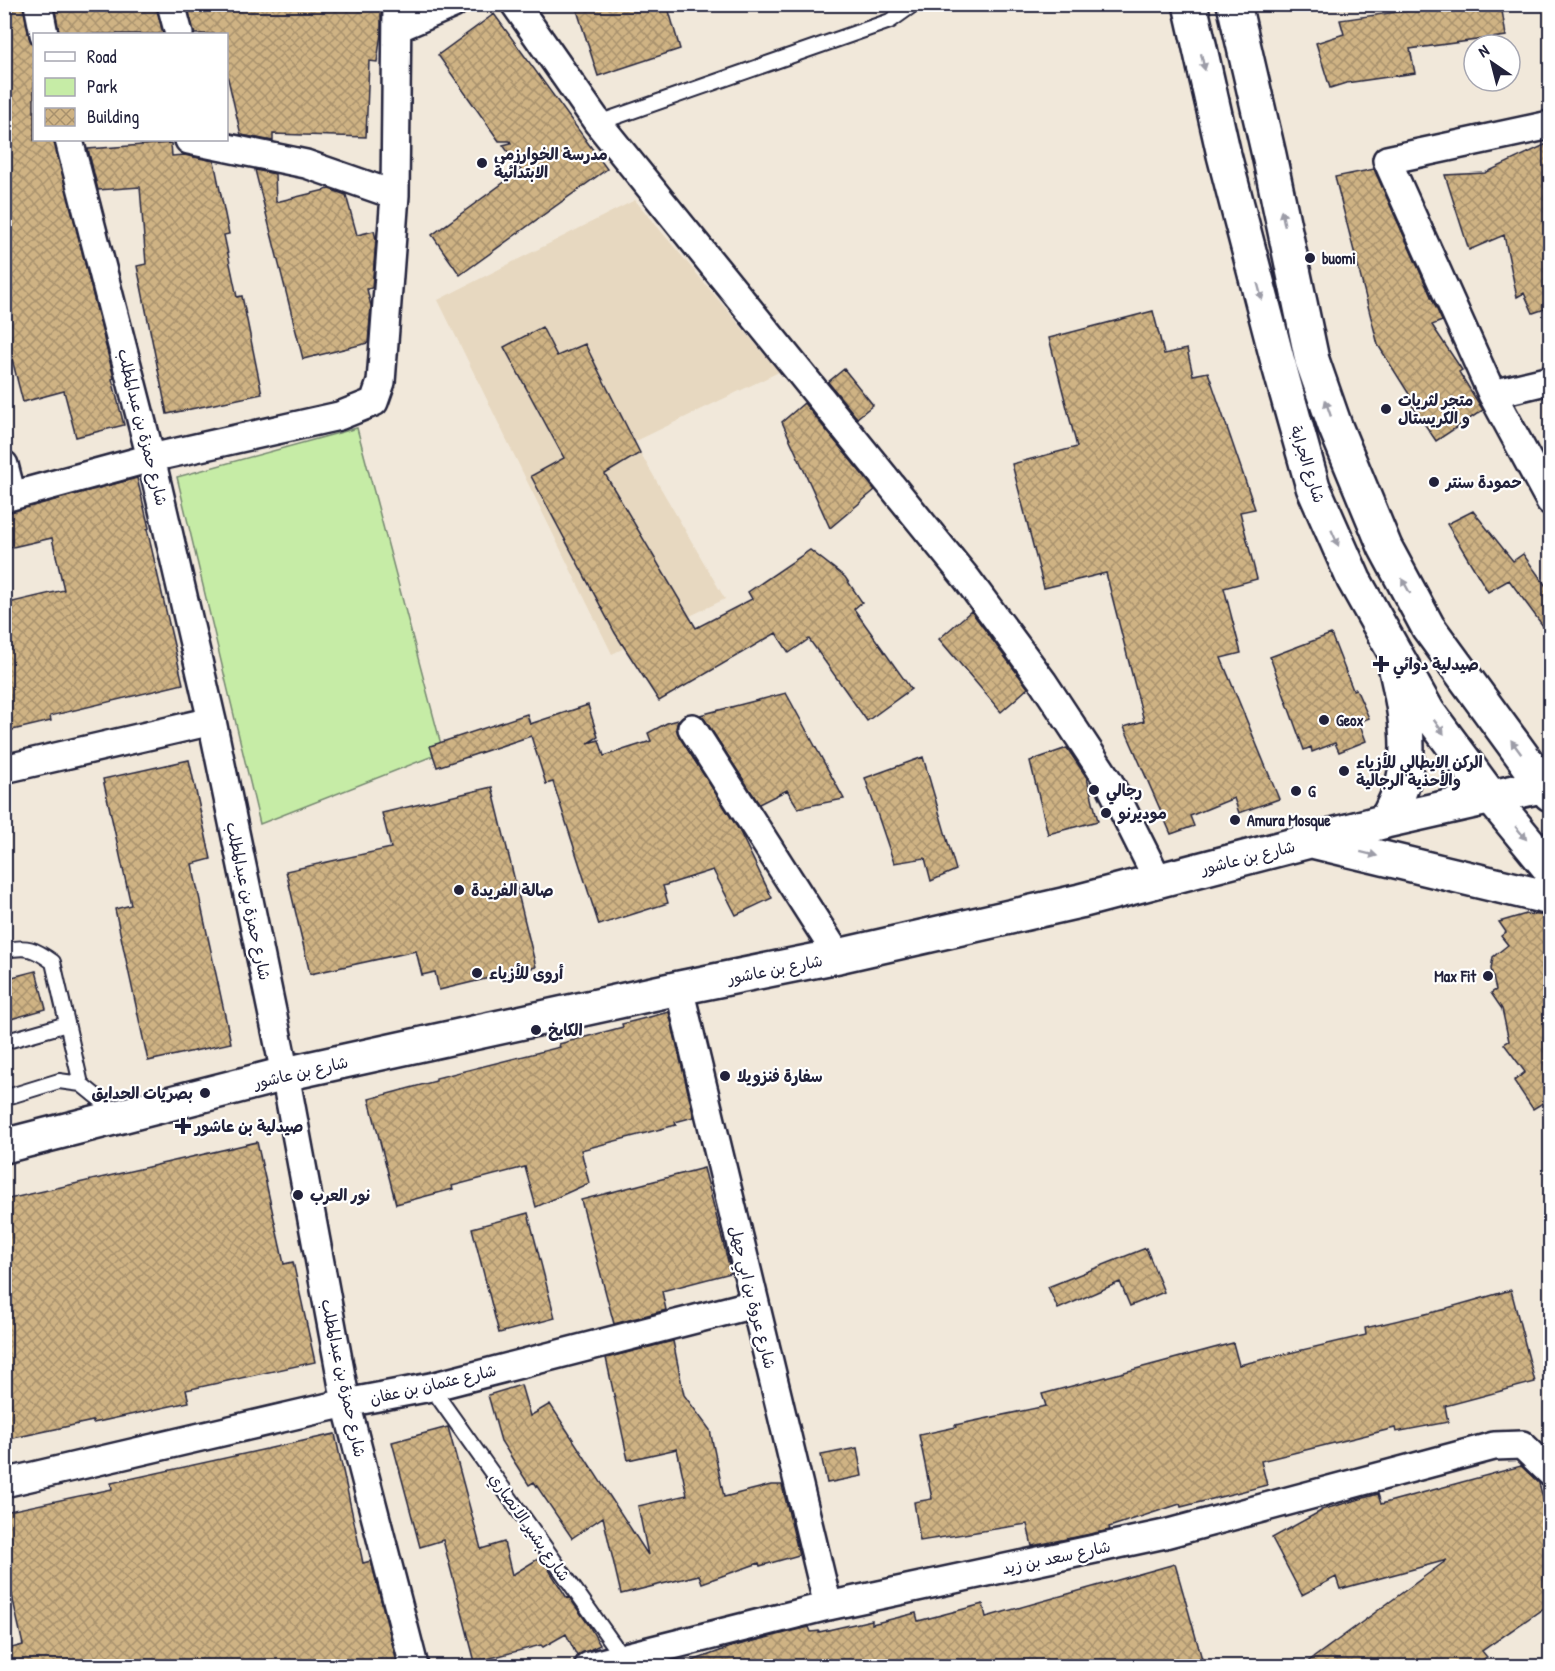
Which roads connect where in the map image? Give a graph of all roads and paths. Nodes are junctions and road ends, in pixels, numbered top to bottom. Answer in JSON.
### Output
{"nodes":[{"id":1,"x":38,"y":4,"type":"edge"},
{"id":2,"x":171,"y":4,"type":"edge"},
{"id":3,"x":453,"y":4,"type":"edge"},
{"id":4,"x":515,"y":4,"type":"edge"},
{"id":5,"x":914,"y":4,"type":"edge"},
{"id":6,"x":1190,"y":4,"type":"edge"},
{"id":7,"x":1234,"y":4,"type":"edge"},
{"id":8,"x":397,"y":16,"type":"edge"},
{"id":9,"x":44,"y":33,"type":"edge"},
{"id":10,"x":179,"y":33,"type":"edge"},
{"id":11,"x":598,"y":123,"type":"junction"},
{"id":12,"x":1551,"y":125,"type":"edge"},
{"id":13,"x":69,"y":141,"type":"edge"},
{"id":14,"x":200,"y":141,"type":"edge"},
{"id":15,"x":394,"y":195,"type":"junction"},
{"id":16,"x":1551,"y":380,"type":"edge"},
{"id":17,"x":1492,"y":394,"type":"junction"},
{"id":18,"x":152,"y":458,"type":"junction"},
{"id":19,"x":4,"y":465,"type":"edge"},
{"id":20,"x":8,"y":497,"type":"edge"},
{"id":21,"x":1551,"y":501,"type":"edge"},
{"id":22,"x":1391,"y":648,"type":"junction"},
{"id":23,"x":212,"y":721,"type":"junction"},
{"id":24,"x":692,"y":728,"type":"dead end"},
{"id":25,"x":4,"y":769,"type":"edge"},
{"id":26,"x":1549,"y":788,"type":"edge"},
{"id":27,"x":1491,"y":797,"type":"junction"},
{"id":28,"x":1386,"y":821,"type":"junction"},
{"id":29,"x":1312,"y":841,"type":"junction"},
{"id":30,"x":1551,"y":868,"type":"edge"},
{"id":31,"x":1158,"y":880,"type":"junction"},
{"id":32,"x":1551,"y":898,"type":"edge"},
{"id":33,"x":4,"y":951,"type":"edge"},
{"id":34,"x":838,"y":956,"type":"junction"},
{"id":35,"x":679,"y":988,"type":"junction"},
{"id":36,"x":68,"y":1024,"type":"junction"},
{"id":37,"x":7,"y":1041,"type":"dead end"},
{"id":38,"x":285,"y":1074,"type":"junction"},
{"id":39,"x":81,"y":1084,"type":"junction"},
{"id":40,"x":4,"y":1098,"type":"edge"},
{"id":41,"x":121,"y":1116,"type":"junction"},
{"id":42,"x":4,"y":1146,"type":"edge"},
{"id":43,"x":754,"y":1304,"type":"junction"},
{"id":44,"x":430,"y":1387,"type":"junction"},
{"id":45,"x":346,"y":1402,"type":"junction"},
{"id":46,"x":1551,"y":1472,"type":"edge"},
{"id":47,"x":4,"y":1483,"type":"edge"},
{"id":48,"x":828,"y":1606,"type":"junction"},
{"id":49,"x":627,"y":1663,"type":"edge"},
{"id":50,"x":414,"y":1666,"type":"edge"},
{"id":51,"x":589,"y":1666,"type":"edge"}],
"edges":[{"from":1,"to":9,"type":"street"},
{"from":2,"to":10,"type":"street"},
{"from":3,"to":8,"type":"street"},
{"from":4,"to":11,"type":"street"},
{"from":5,"to":11,"type":"lane"},
{"from":6,"to":22,"type":"main road","name":"شارع الجرابة","one_way":true},
{"from":26,"to":7,"type":"main road","one_way":true},
{"from":8,"to":15,"type":"street"},
{"from":11,"to":31,"type":"street"},
{"from":12,"to":17,"type":"street"},
{"from":13,"to":18,"type":"street","name":"شارع حمزة بن عبدالمطلب"},
{"from":14,"to":15,"type":"street"},
{"from":15,"to":18,"type":"street"},
{"from":16,"to":17,"type":"street"},
{"from":17,"to":21,"type":"street"},
{"from":18,"to":20,"type":"street"},
{"from":18,"to":23,"type":"street","name":"شارع حمزة بن عبدالمطلب"},
{"from":19,"to":20,"type":"street"},
{"from":22,"to":27,"type":"main road","name":"شارع الجرابة","one_way":true},
{"from":22,"to":28,"type":"main road"},
{"from":23,"to":25,"type":"street"},
{"from":23,"to":38,"type":"street","name":"شارع حمزة بن عبدالمطلب"},
{"from":24,"to":34,"type":"street"},
{"from":26,"to":27,"type":"main road","name":"شارع بن عاشور"},
{"from":27,"to":28,"type":"main road","name":"شارع بن عاشور"},
{"from":27,"to":30,"type":"main road","name":"شارع الجرابة","one_way":true},
{"from":28,"to":29,"type":"main road","name":"شارع بن عاشور"},
{"from":29,"to":31,"type":"main road","name":"شارع بن عاشور"},
{"from":29,"to":32,"type":"main road","one_way":true},
{"from":31,"to":34,"type":"main road","name":"شارع بن عاشور"},
{"from":33,"to":36,"type":"lane"},
{"from":34,"to":35,"type":"main road","name":"شارع بن عاشور"},
{"from":35,"to":38,"type":"main road","name":"شارع بن عاشور"},
{"from":35,"to":43,"type":"street","name":"شارع عروة بن ابي جهل"},
{"from":36,"to":37,"type":"lane"},
{"from":36,"to":39,"type":"lane"},
{"from":38,"to":41,"type":"main road","name":"شارع بن عاشور"},
{"from":38,"to":45,"type":"street","name":"شارع حمزة بن عبدالمطلب"},
{"from":39,"to":40,"type":"lane"},
{"from":39,"to":41,"type":"lane"},
{"from":41,"to":42,"type":"main road","name":"شارع بن عاشور"},
{"from":43,"to":44,"type":"street","name":"شارع عثمان بن عفان"},
{"from":43,"to":48,"type":"street","name":"شارع عروة بن ابي جهل"},
{"from":44,"to":45,"type":"street","name":"شارع عثمان بن عفان"},
{"from":44,"to":49,"type":"lane","name":"شارع بشير الانصاري"},
{"from":45,"to":47,"type":"street","name":"شارع عثمان بن عفان"},
{"from":45,"to":50,"type":"street","name":"شارع حمزة بن عبدالمطلب"},
{"from":46,"to":48,"type":"street","name":"شارع سعد بن زيد"},
{"from":48,"to":49,"type":"street","name":"شارع سعد بن زيد"},
{"from":49,"to":51,"type":"street","name":"شارع سعد بن زيد"}]}
